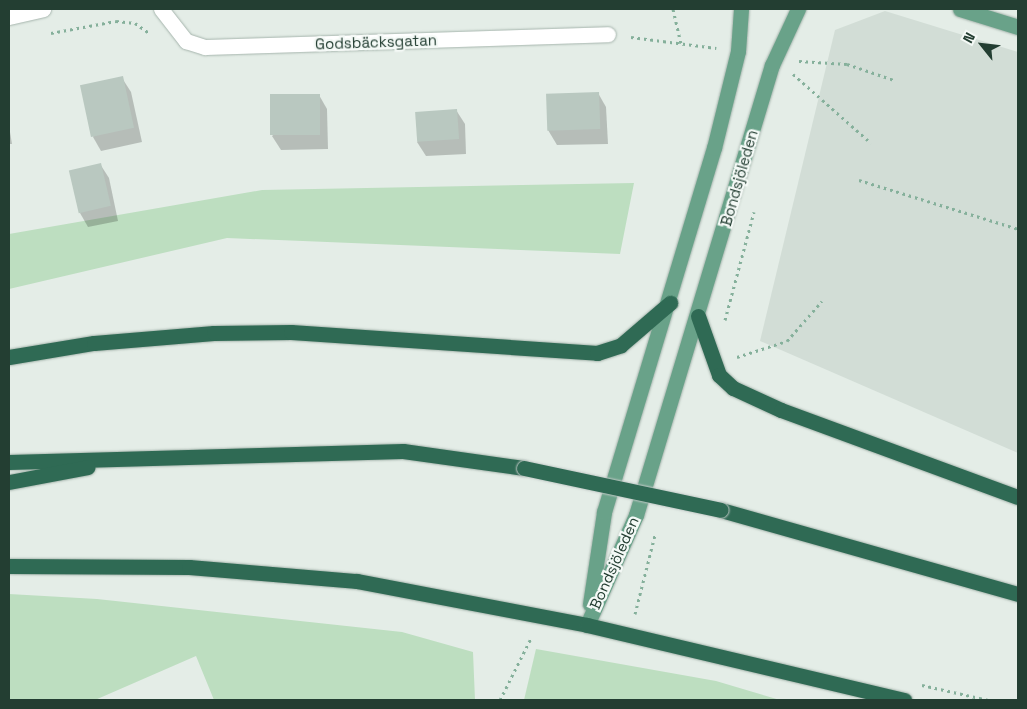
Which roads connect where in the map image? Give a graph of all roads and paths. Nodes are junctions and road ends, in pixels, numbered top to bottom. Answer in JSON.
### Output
{"nodes":[{"id":1,"x":43,"y":9,"type":"edge"},
{"id":2,"x":161,"y":9,"type":"edge"},
{"id":3,"x":673,"y":9,"type":"edge"},
{"id":4,"x":741,"y":9,"type":"edge"},
{"id":5,"x":798,"y":9,"type":"edge"},
{"id":6,"x":960,"y":9,"type":"edge"},
{"id":7,"x":9,"y":17,"type":"edge"},
{"id":8,"x":1018,"y":27,"type":"edge"},
{"id":9,"x":608,"y":34,"type":"dead end"},
{"id":10,"x":681,"y":43,"type":"dead end"},
{"id":11,"x":796,"y":61,"type":"dead end"},
{"id":12,"x":894,"y":80,"type":"dead end"},
{"id":13,"x":859,"y":180,"type":"dead end"},
{"id":14,"x":1018,"y":229,"type":"edge"},
{"id":15,"x":822,"y":301,"type":"dead end"},
{"id":16,"x":670,"y":303,"type":"junction"},
{"id":17,"x":698,"y":316,"type":"junction"},
{"id":18,"x":732,"y":355,"type":"dead end"},
{"id":19,"x":9,"y":357,"type":"edge"},
{"id":20,"x":148,"y":455,"type":"junction"},
{"id":21,"x":9,"y":462,"type":"edge"},
{"id":22,"x":9,"y":482,"type":"edge"},
{"id":23,"x":1018,"y":497,"type":"edge"},
{"id":24,"x":9,"y":566,"type":"edge"},
{"id":25,"x":1018,"y":594,"type":"edge"},
{"id":26,"x":587,"y":625,"type":"junction"},
{"id":27,"x":534,"y":635,"type":"dead end"},
{"id":28,"x":500,"y":700,"type":"edge"},
{"id":29,"x":904,"y":700,"type":"edge"}],
"edges":[{"from":1,"to":7,"type":"street"},
{"from":2,"to":9,"type":"street","name":"Godsbäcksgatan"},
{"from":3,"to":10,"type":"path"},
{"from":4,"to":16,"type":"main road","name":"Bondsjöleden"},
{"from":5,"to":17,"type":"main road","name":"Bondsjöleden"},
{"from":6,"to":8,"type":"main road"},
{"from":11,"to":12,"type":"path"},
{"from":13,"to":14,"type":"path"},
{"from":15,"to":18,"type":"path"},
{"from":16,"to":19,"type":"highway"},
{"from":16,"to":26,"type":"main road","name":"Bondsjöleden"},
{"from":17,"to":23,"type":"highway"},
{"from":17,"to":26,"type":"main road","name":"Bondsjöleden"},
{"from":20,"to":21,"type":"highway"},
{"from":20,"to":22,"type":"highway"},
{"from":20,"to":25,"type":"highway","bridge":true},
{"from":24,"to":26,"type":"highway"},
{"from":26,"to":29,"type":"highway"},
{"from":27,"to":28,"type":"path"}]}
